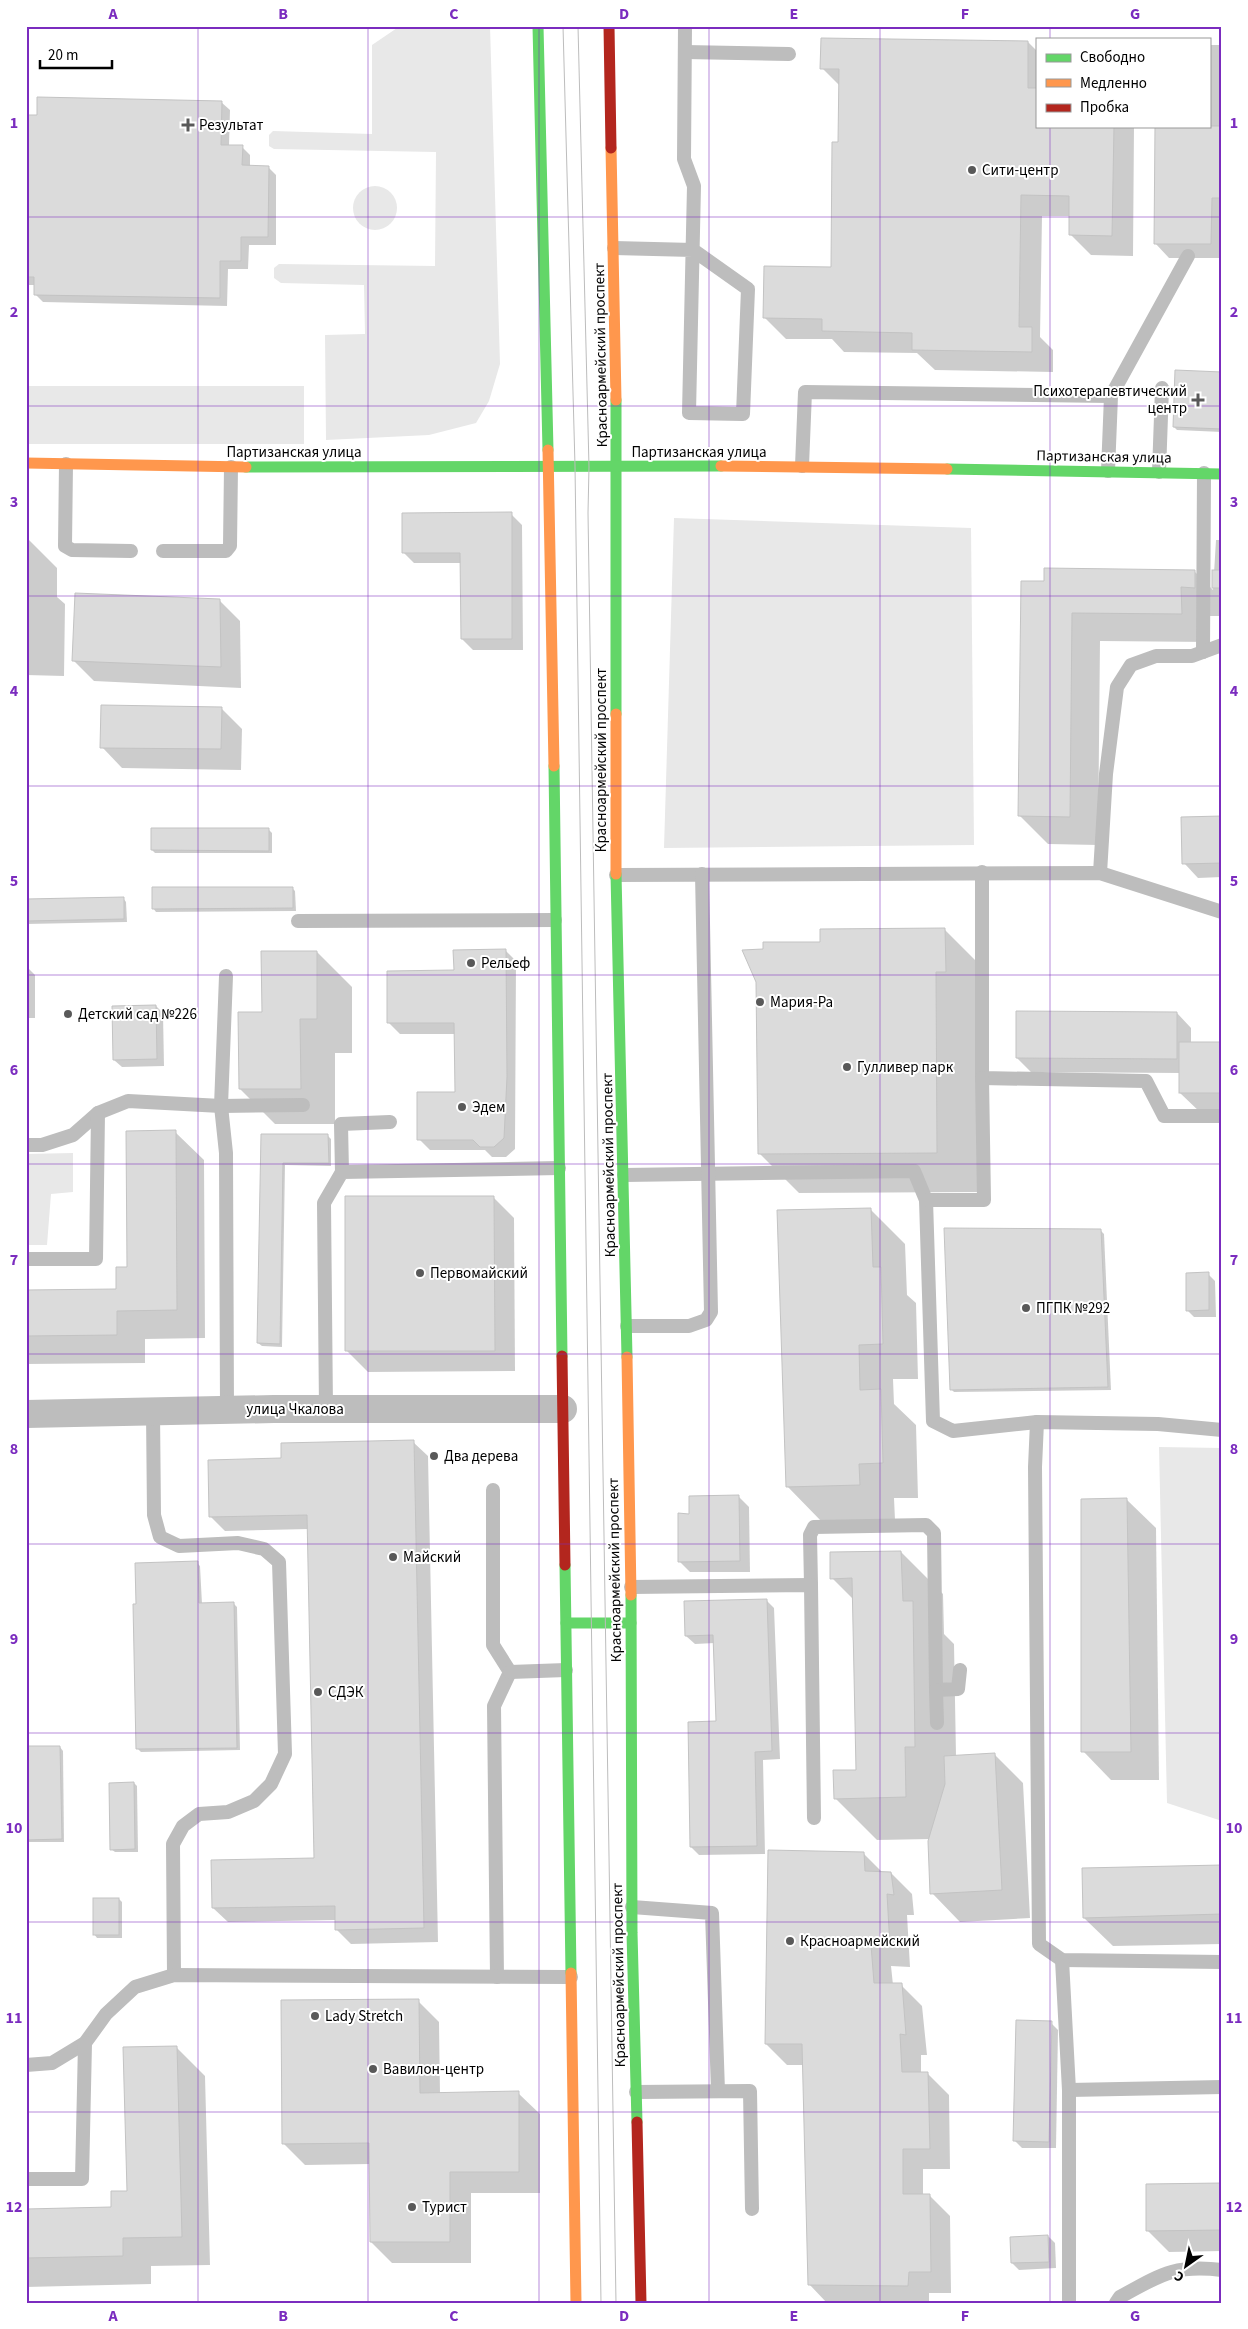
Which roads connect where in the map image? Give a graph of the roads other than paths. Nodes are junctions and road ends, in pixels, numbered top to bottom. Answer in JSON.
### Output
{"nodes":[{"id":1,"x":538,"y":26,"type":"edge"},
{"id":2,"x":609,"y":26,"type":"edge"},
{"id":3,"x":685,"y":26,"type":"edge"},
{"id":4,"x":686,"y":52,"type":"junction"},
{"id":5,"x":789,"y":54,"type":"dead end"},
{"id":6,"x":614,"y":248,"type":"junction"},
{"id":7,"x":693,"y":250,"type":"junction"},
{"id":8,"x":1188,"y":256,"type":"dead end"},
{"id":9,"x":1162,"y":388,"type":"dead end"},
{"id":10,"x":1111,"y":396,"type":"junction"},
{"id":11,"x":26,"y":463,"type":"edge"},
{"id":12,"x":66,"y":464,"type":"junction"},
{"id":13,"x":549,"y":466,"type":"junction"},
{"id":14,"x":802,"y":466,"type":"junction"},
{"id":15,"x":231,"y":467,"type":"junction"},
{"id":16,"x":617,"y":467,"type":"junction"},
{"id":17,"x":1108,"y":471,"type":"junction"},
{"id":18,"x":1159,"y":472,"type":"junction"},
{"id":19,"x":1204,"y":473,"type":"junction"},
{"id":20,"x":1222,"y":474,"type":"edge"},
{"id":21,"x":131,"y":551,"type":"dead end"},
{"id":22,"x":162,"y":551,"type":"dead end"},
{"id":23,"x":1222,"y":645,"type":"edge"},
{"id":24,"x":1203,"y":652,"type":"junction"},
{"id":25,"x":982,"y":872,"type":"junction"},
{"id":26,"x":1100,"y":873,"type":"junction"},
{"id":27,"x":702,"y":874,"type":"junction"},
{"id":28,"x":616,"y":875,"type":"junction"},
{"id":29,"x":1222,"y":912,"type":"edge"},
{"id":30,"x":555,"y":920,"type":"junction"},
{"id":31,"x":298,"y":921,"type":"dead end"},
{"id":32,"x":226,"y":976,"type":"dead end"},
{"id":33,"x":982,"y":1078,"type":"junction"},
{"id":34,"x":303,"y":1105,"type":"dead end"},
{"id":35,"x":221,"y":1106,"type":"junction"},
{"id":36,"x":98,"y":1113,"type":"junction"},
{"id":37,"x":1222,"y":1116,"type":"edge"},
{"id":38,"x":390,"y":1122,"type":"dead end"},
{"id":39,"x":26,"y":1145,"type":"edge"},
{"id":40,"x":559,"y":1168,"type":"junction"},
{"id":41,"x":342,"y":1172,"type":"junction"},
{"id":42,"x":709,"y":1174,"type":"junction"},
{"id":43,"x":624,"y":1175,"type":"junction"},
{"id":44,"x":926,"y":1200,"type":"junction"},
{"id":45,"x":26,"y":1259,"type":"edge"},
{"id":46,"x":627,"y":1326,"type":"junction"},
{"id":47,"x":326,"y":1409,"type":"junction"},
{"id":48,"x":563,"y":1409,"type":"junction"},
{"id":49,"x":227,"y":1410,"type":"junction"},
{"id":50,"x":153,"y":1412,"type":"junction"},
{"id":51,"x":26,"y":1414,"type":"edge"},
{"id":52,"x":1037,"y":1422,"type":"junction"},
{"id":53,"x":1222,"y":1430,"type":"edge"},
{"id":54,"x":492,"y":1490,"type":"dead end"},
{"id":55,"x":811,"y":1585,"type":"junction"},
{"id":56,"x":630,"y":1587,"type":"junction"},
{"id":57,"x":566,"y":1623,"type":"junction"},
{"id":58,"x":631,"y":1623,"type":"junction"},
{"id":59,"x":566,"y":1670,"type":"junction"},
{"id":60,"x":960,"y":1670,"type":"dead end"},
{"id":61,"x":510,"y":1672,"type":"junction"},
{"id":62,"x":936,"y":1690,"type":"junction"},
{"id":63,"x":937,"y":1723,"type":"dead end"},
{"id":64,"x":814,"y":1818,"type":"dead end"},
{"id":65,"x":632,"y":1907,"type":"junction"},
{"id":66,"x":1062,"y":1960,"type":"junction"},
{"id":67,"x":1222,"y":1962,"type":"edge"},
{"id":68,"x":174,"y":1976,"type":"junction"},
{"id":69,"x":497,"y":1977,"type":"junction"},
{"id":70,"x":571,"y":1977,"type":"junction"},
{"id":71,"x":84,"y":2042,"type":"junction"},
{"id":72,"x":26,"y":2065,"type":"edge"},
{"id":73,"x":1222,"y":2087,"type":"edge"},
{"id":74,"x":1069,"y":2090,"type":"junction"},
{"id":75,"x":718,"y":2091,"type":"junction"},
{"id":76,"x":636,"y":2092,"type":"junction"},
{"id":77,"x":26,"y":2179,"type":"edge"},
{"id":78,"x":752,"y":2209,"type":"dead end"},
{"id":79,"x":1222,"y":2270,"type":"edge"},
{"id":80,"x":576,"y":2303,"type":"edge"},
{"id":81,"x":641,"y":2303,"type":"edge"},
{"id":82,"x":1069,"y":2303,"type":"edge"},
{"id":83,"x":1116,"y":2303,"type":"edge"}],
"edges":[{"from":1,"to":13,"type":"main road"},
{"from":2,"to":6,"type":"main road","name":"Красноармейский проспект"},
{"from":3,"to":4,"type":"lane"},
{"from":4,"to":5,"type":"lane"},
{"from":4,"to":7,"type":"lane"},
{"from":6,"to":7,"type":"lane"},
{"from":6,"to":16,"type":"main road","name":"Красноармейский проспект"},
{"from":7,"to":7,"type":"lane"},
{"from":8,"to":10,"type":"lane"},
{"from":9,"to":18,"type":"lane"},
{"from":10,"to":14,"type":"lane"},
{"from":10,"to":17,"type":"lane"},
{"from":11,"to":12,"type":"main road","name":"Партизанская улица"},
{"from":12,"to":15,"type":"main road","name":"Партизанская улица"},
{"from":12,"to":21,"type":"lane"},
{"from":13,"to":15,"type":"main road","name":"Партизанская улица"},
{"from":13,"to":16,"type":"main road","name":"Партизанская улица"},
{"from":13,"to":30,"type":"main road"},
{"from":14,"to":16,"type":"main road","name":"Партизанская улица"},
{"from":14,"to":17,"type":"main road","name":"Партизанская улица"},
{"from":15,"to":22,"type":"lane"},
{"from":16,"to":28,"type":"main road","name":"Красноармейский проспект"},
{"from":17,"to":18,"type":"main road","name":"Партизанская улица"},
{"from":18,"to":19,"type":"main road","name":"Партизанская улица"},
{"from":19,"to":20,"type":"main road","name":"Партизанская улица"},
{"from":19,"to":24,"type":"lane"},
{"from":23,"to":24,"type":"lane"},
{"from":24,"to":26,"type":"lane"},
{"from":25,"to":26,"type":"lane"},
{"from":25,"to":27,"type":"lane"},
{"from":25,"to":33,"type":"lane"},
{"from":26,"to":29,"type":"lane"},
{"from":27,"to":28,"type":"lane"},
{"from":27,"to":42,"type":"lane"},
{"from":28,"to":43,"type":"main road","name":"Красноармейский проспект"},
{"from":30,"to":31,"type":"lane"},
{"from":30,"to":40,"type":"main road"},
{"from":32,"to":35,"type":"lane"},
{"from":33,"to":37,"type":"lane"},
{"from":33,"to":44,"type":"lane"},
{"from":34,"to":35,"type":"lane"},
{"from":35,"to":36,"type":"lane"},
{"from":35,"to":49,"type":"lane"},
{"from":36,"to":39,"type":"lane"},
{"from":36,"to":45,"type":"lane"},
{"from":38,"to":41,"type":"lane"},
{"from":40,"to":41,"type":"lane"},
{"from":40,"to":48,"type":"main road"},
{"from":41,"to":47,"type":"lane"},
{"from":42,"to":43,"type":"lane"},
{"from":42,"to":44,"type":"lane"},
{"from":42,"to":46,"type":"lane"},
{"from":43,"to":46,"type":"main road","name":"Красноармейский проспект"},
{"from":44,"to":52,"type":"lane"},
{"from":46,"to":56,"type":"main road","name":"Красноармейский проспект"},
{"from":47,"to":48,"type":"street","name":"улица Чкалова"},
{"from":47,"to":49,"type":"street","name":"улица Чкалова"},
{"from":48,"to":57,"type":"main road"},
{"from":49,"to":50,"type":"street","name":"улица Чкалова"},
{"from":50,"to":51,"type":"street","name":"улица Чкалова"},
{"from":50,"to":68,"type":"lane"},
{"from":52,"to":53,"type":"lane"},
{"from":52,"to":66,"type":"lane"},
{"from":54,"to":61,"type":"lane"},
{"from":55,"to":56,"type":"lane"},
{"from":55,"to":62,"type":"lane"},
{"from":55,"to":64,"type":"lane"},
{"from":56,"to":58,"type":"main road","name":"Красноармейский проспект"},
{"from":57,"to":58,"type":"main road"},
{"from":57,"to":59,"type":"main road"},
{"from":58,"to":65,"type":"main road","name":"Красноармейский проспект"},
{"from":59,"to":61,"type":"lane"},
{"from":59,"to":70,"type":"main road"},
{"from":60,"to":62,"type":"lane"},
{"from":61,"to":69,"type":"lane"},
{"from":62,"to":63,"type":"lane"},
{"from":65,"to":75,"type":"lane"},
{"from":65,"to":76,"type":"main road","name":"Красноармейский проспект"},
{"from":66,"to":67,"type":"lane"},
{"from":66,"to":74,"type":"lane"},
{"from":68,"to":69,"type":"lane"},
{"from":68,"to":71,"type":"lane"},
{"from":69,"to":70,"type":"lane"},
{"from":70,"to":80,"type":"main road"},
{"from":71,"to":72,"type":"lane"},
{"from":71,"to":77,"type":"lane"},
{"from":73,"to":74,"type":"lane"},
{"from":74,"to":82,"type":"lane"},
{"from":75,"to":76,"type":"lane"},
{"from":75,"to":78,"type":"lane"},
{"from":76,"to":81,"type":"main road","name":"Красноармейский проспект"},
{"from":79,"to":83,"type":"lane"}]}
